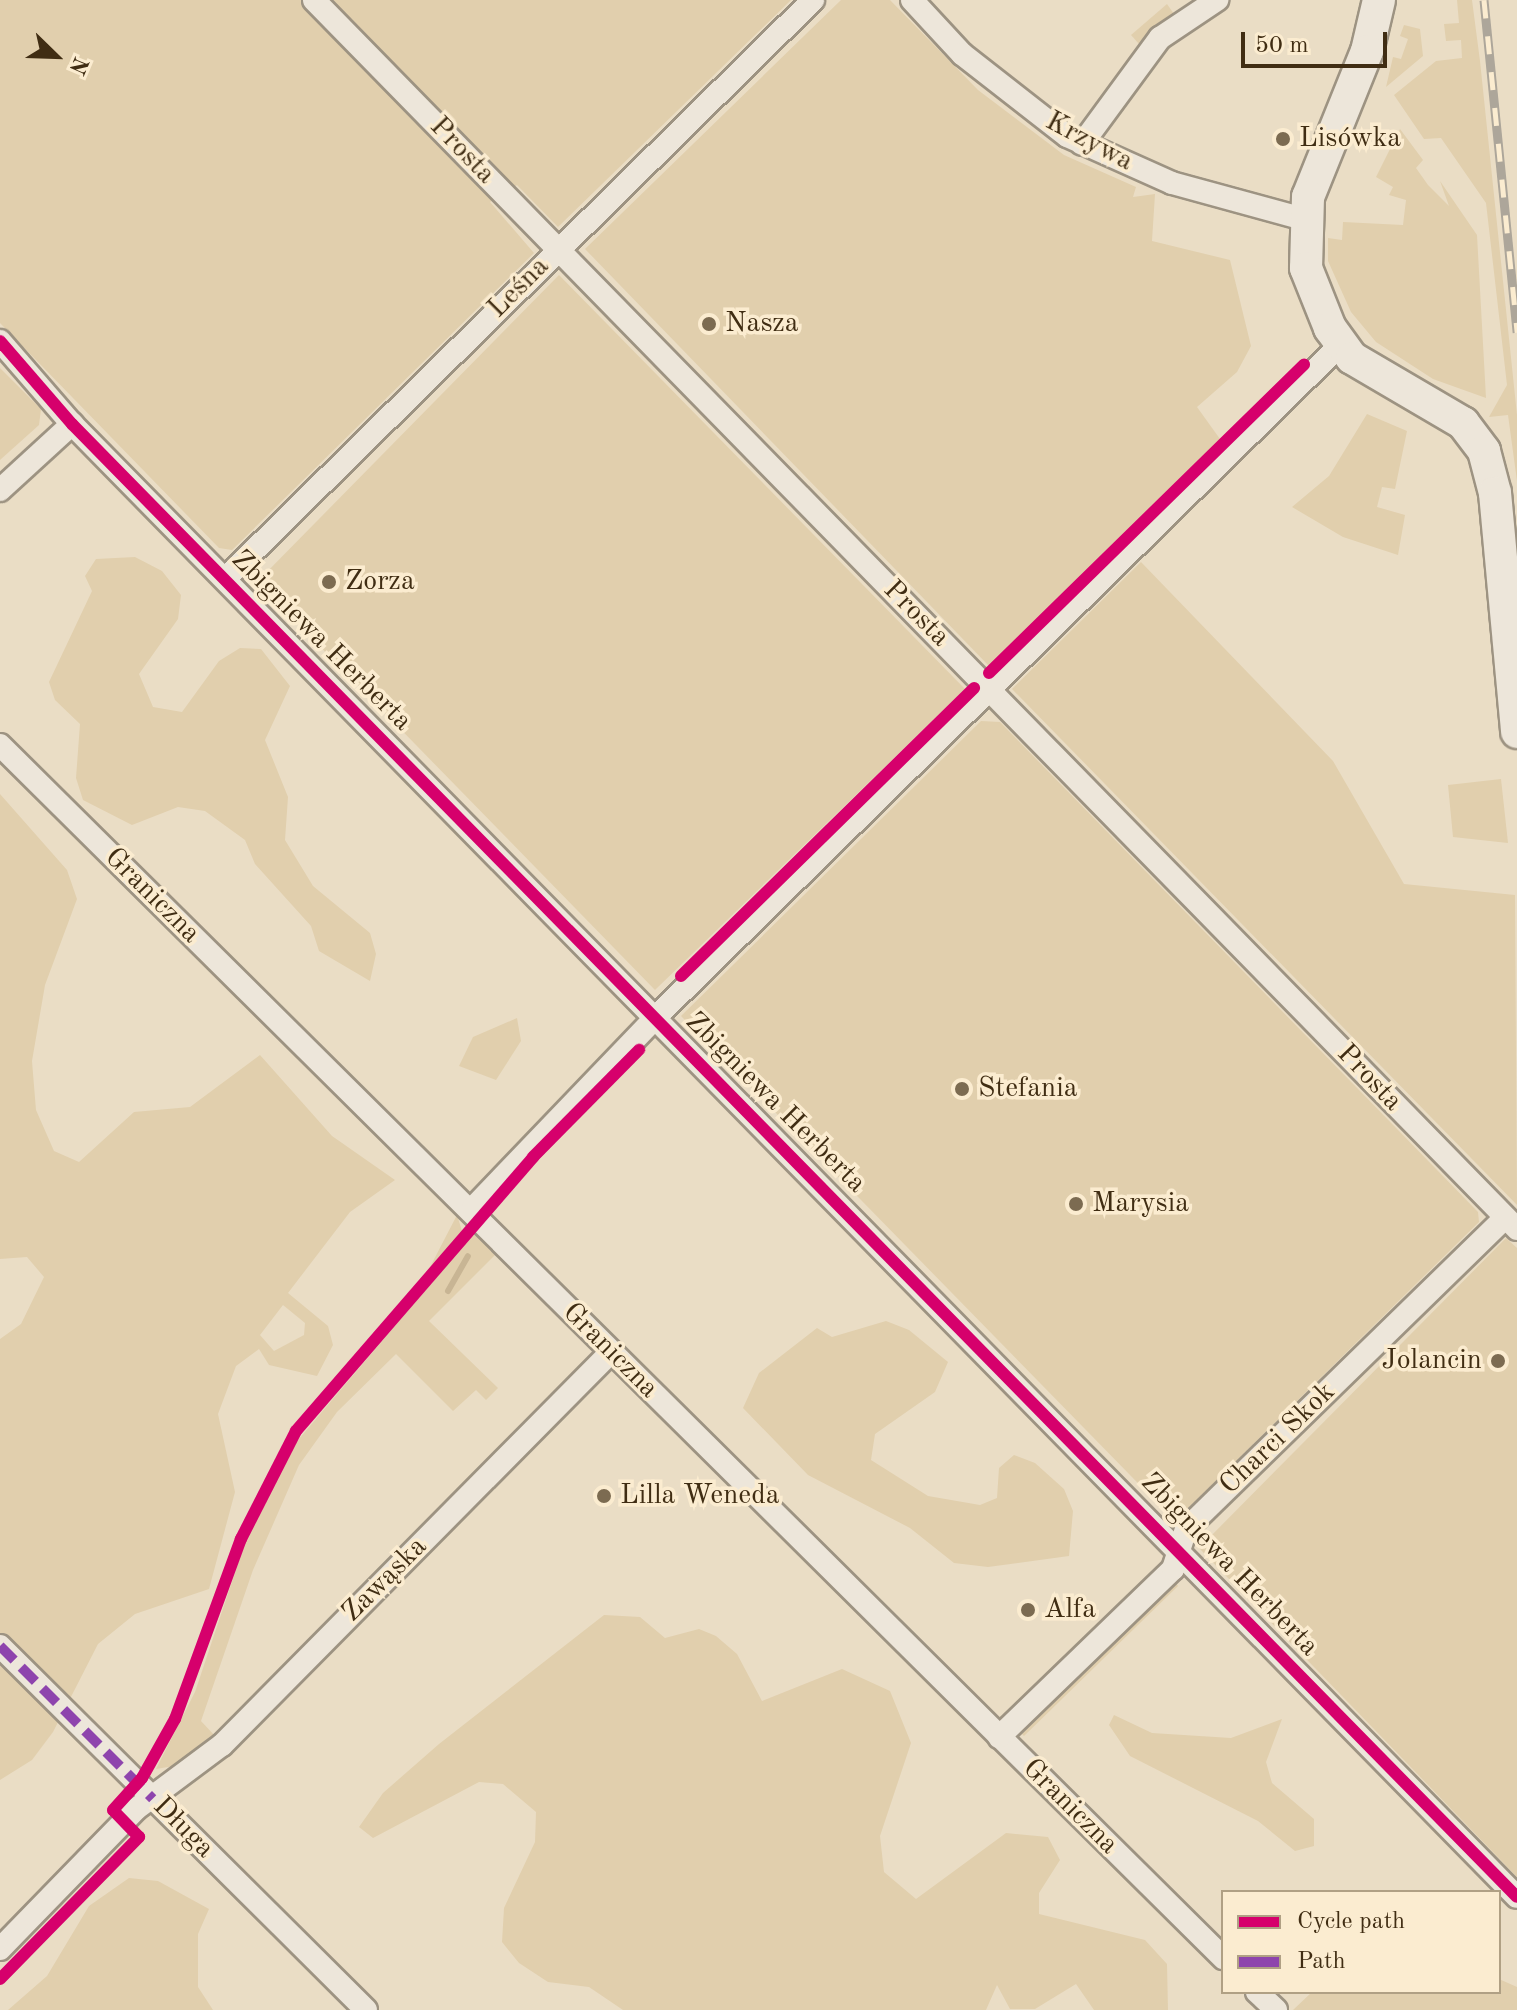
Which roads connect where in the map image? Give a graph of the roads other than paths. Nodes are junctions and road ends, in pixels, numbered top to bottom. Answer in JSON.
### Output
{"nodes":[{"id":1,"x":314,"y":0,"type":"edge"},
{"id":2,"x":813,"y":0,"type":"edge"},
{"id":3,"x":912,"y":0,"type":"edge"},
{"id":4,"x":1217,"y":0,"type":"edge"},
{"id":5,"x":1379,"y":0,"type":"edge"},
{"id":6,"x":1082,"y":144,"type":"junction"},
{"id":7,"x":1304,"y":219,"type":"junction"},
{"id":8,"x":557,"y":250,"type":"junction"},
{"id":9,"x":0,"y":341,"type":"edge"},
{"id":10,"x":1341,"y":344,"type":"junction"},
{"id":11,"x":72,"y":424,"type":"junction"},
{"id":12,"x":0,"y":490,"type":"edge"},
{"id":13,"x":226,"y":578,"type":"junction"},
{"id":14,"x":990,"y":690,"type":"junction"},
{"id":15,"x":1517,"y":732,"type":"edge"},
{"id":16,"x":0,"y":745,"type":"edge"},
{"id":17,"x":656,"y":1017,"type":"junction"},
{"id":18,"x":473,"y":1208,"type":"junction"},
{"id":19,"x":1511,"y":1224,"type":"edge"},
{"id":20,"x":611,"y":1352,"type":"junction"},
{"id":21,"x":1179,"y":1547,"type":"junction"},
{"id":22,"x":0,"y":1646,"type":"edge"},
{"id":23,"x":999,"y":1737,"type":"junction"},
{"id":24,"x":153,"y":1799,"type":"junction"},
{"id":25,"x":1517,"y":1897,"type":"edge"},
{"id":26,"x":0,"y":1949,"type":"edge"},
{"id":27,"x":1221,"y":1956,"type":"edge"},
{"id":28,"x":1259,"y":1994,"type":"edge"},
{"id":29,"x":366,"y":2010,"type":"edge"},
{"id":30,"x":1276,"y":2010,"type":"edge"}],
"edges":[{"from":1,"to":8,"type":"street","name":"Prosta"},
{"from":2,"to":8,"type":"street","name":"Leśna"},
{"from":3,"to":6,"type":"street","name":"Krzywa"},
{"from":4,"to":6,"type":"street"},
{"from":5,"to":7,"type":"street"},
{"from":6,"to":7,"type":"street","name":"Krzywa"},
{"from":7,"to":10,"type":"street"},
{"from":8,"to":13,"type":"street","name":"Leśna"},
{"from":8,"to":14,"type":"street","name":"Prosta"},
{"from":9,"to":11,"type":"street","name":"Zbigniewa Herberta"},
{"from":10,"to":14,"type":"street"},
{"from":10,"to":15,"type":"street"},
{"from":11,"to":12,"type":"street"},
{"from":11,"to":13,"type":"street","name":"Zbigniewa Herberta"},
{"from":13,"to":17,"type":"street","name":"Zbigniewa Herberta"},
{"from":14,"to":17,"type":"street"},
{"from":14,"to":19,"type":"street","name":"Prosta"},
{"from":16,"to":18,"type":"street","name":"Graniczna"},
{"from":17,"to":18,"type":"street"},
{"from":17,"to":21,"type":"street","name":"Zbigniewa Herberta"},
{"from":18,"to":20,"type":"street","name":"Graniczna"},
{"from":19,"to":21,"type":"street","name":"Charci Skok"},
{"from":20,"to":23,"type":"street","name":"Graniczna"},
{"from":20,"to":24,"type":"street","name":"Zawąska"},
{"from":21,"to":23,"type":"street","name":"Charci Skok"},
{"from":21,"to":25,"type":"street","name":"Zbigniewa Herberta"},
{"from":22,"to":24,"type":"street","name":"Długa"},
{"from":23,"to":27,"type":"street","name":"Graniczna"},
{"from":24,"to":26,"type":"street","name":"Zawąska"},
{"from":24,"to":29,"type":"street","name":"Długa"},
{"from":28,"to":30,"type":"street"}]}
